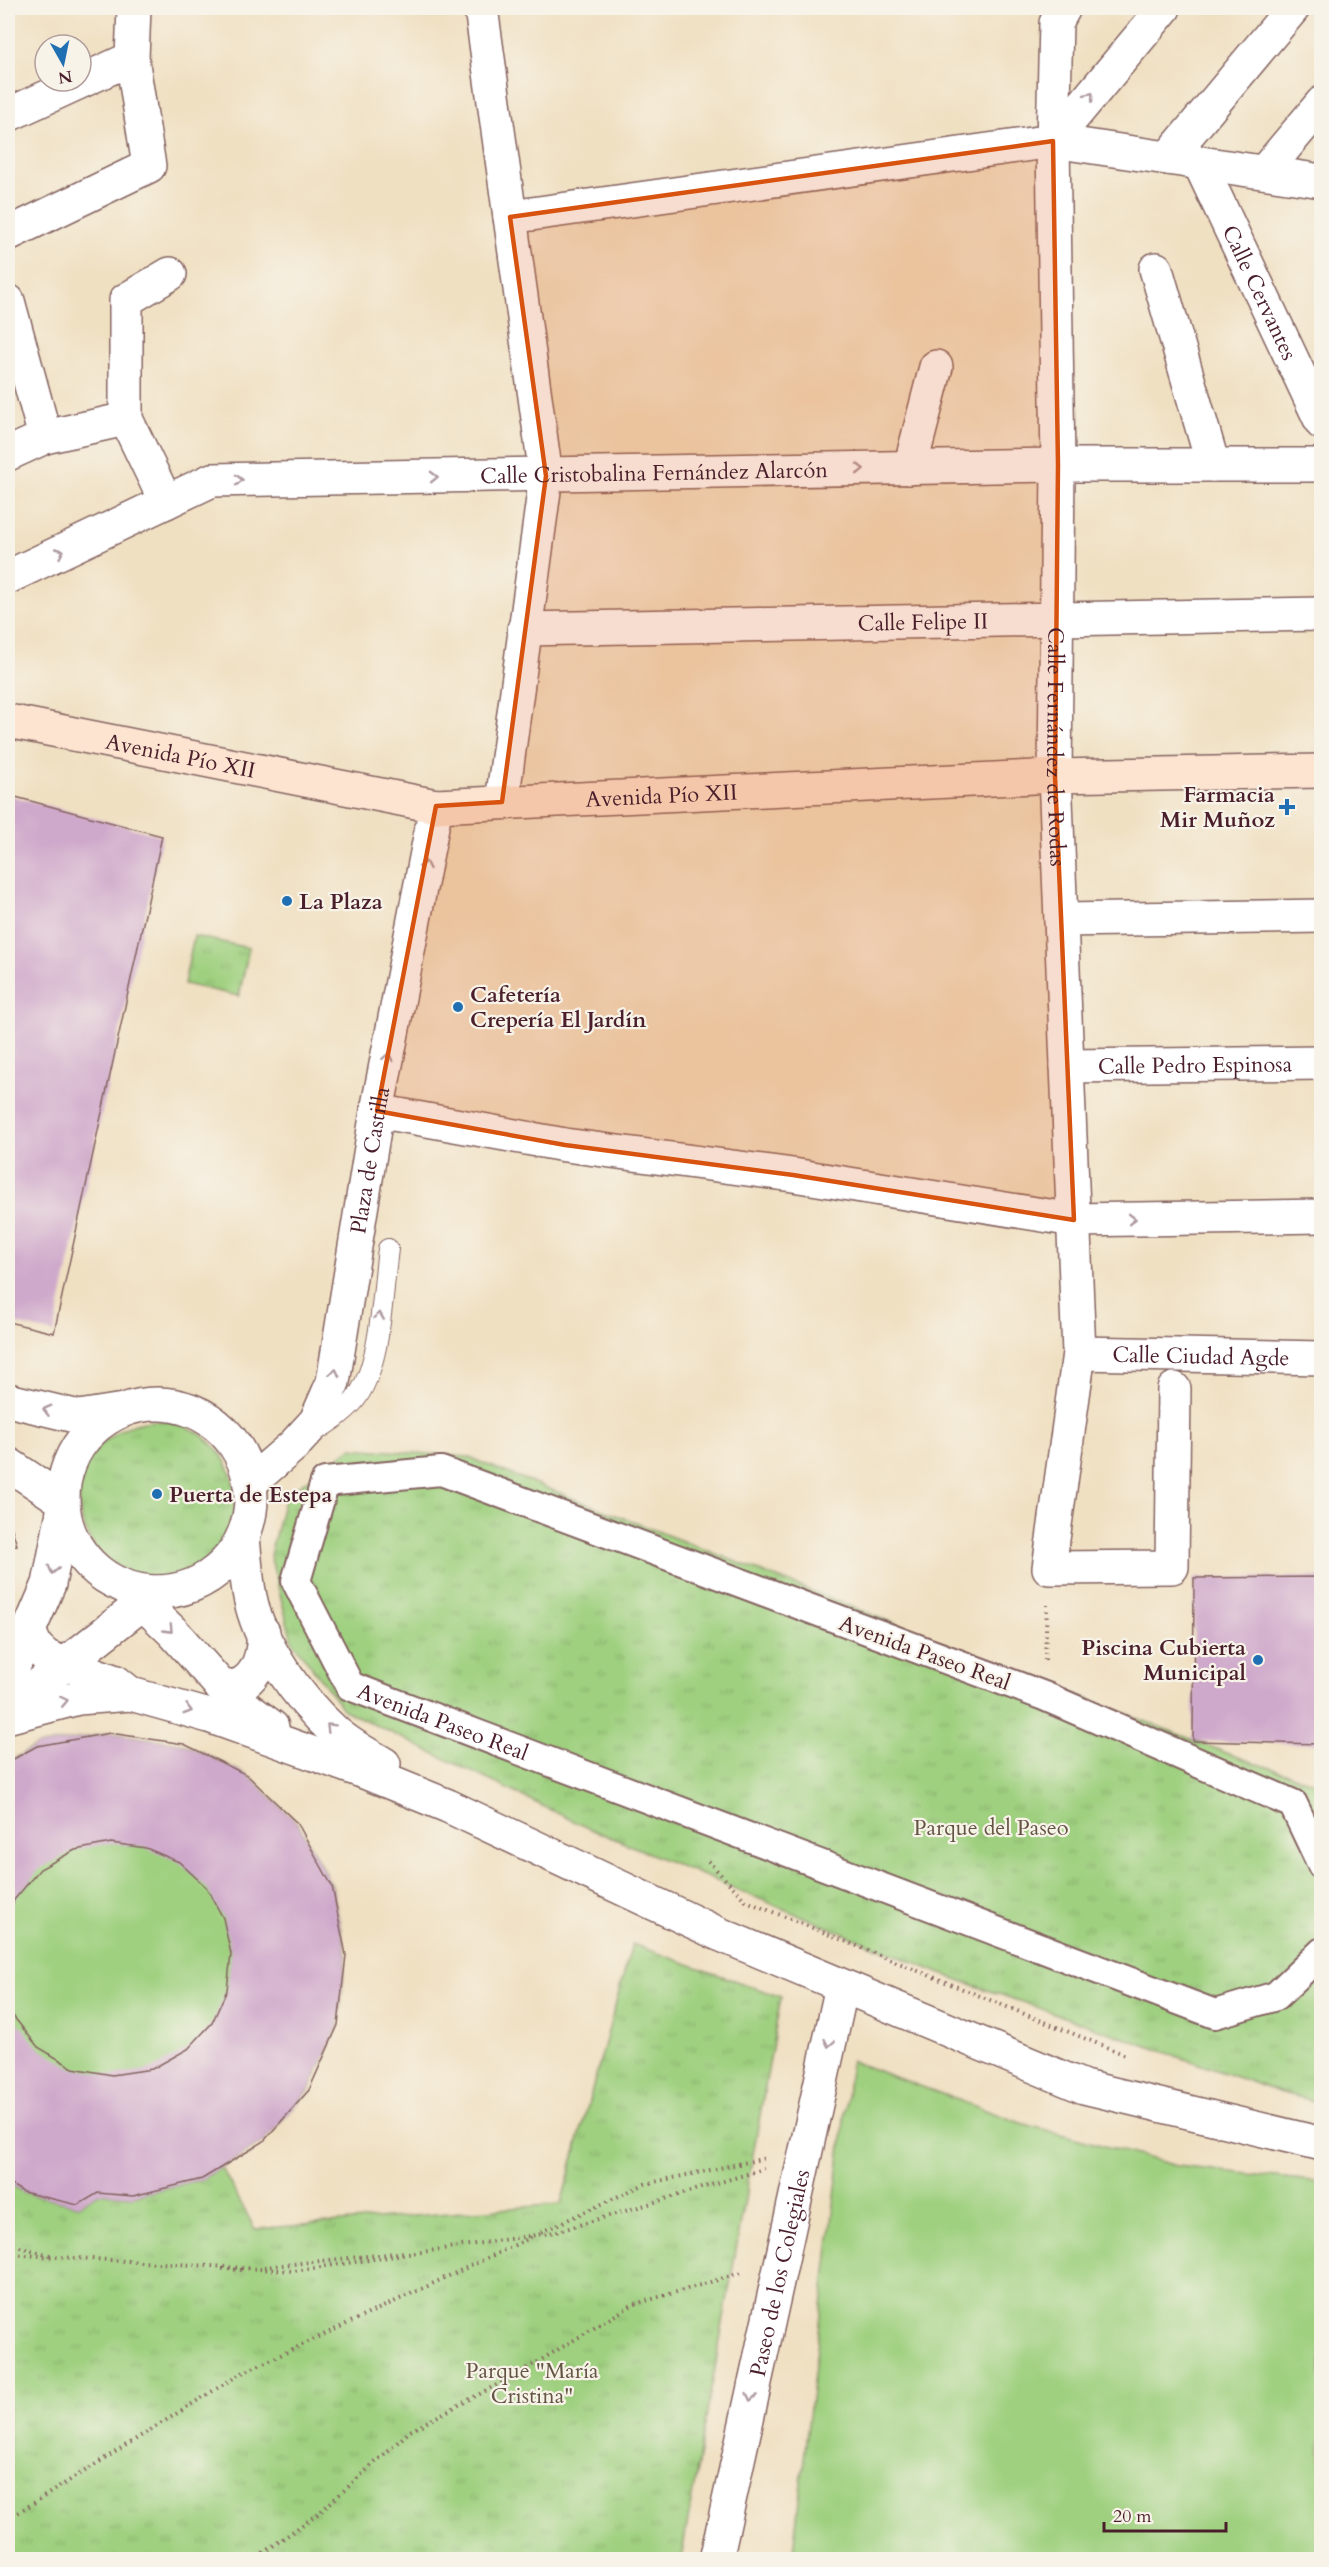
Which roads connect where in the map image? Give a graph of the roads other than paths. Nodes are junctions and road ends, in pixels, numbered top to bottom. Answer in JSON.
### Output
{"nodes":[{"id":1,"x":134,"y":8,"type":"edge"},
{"id":2,"x":481,"y":8,"type":"edge"},
{"id":3,"x":1065,"y":8,"type":"edge"},
{"id":4,"x":1164,"y":8,"type":"edge"},
{"id":5,"x":1293,"y":8,"type":"edge"},
{"id":6,"x":132,"y":58,"type":"junction"},
{"id":7,"x":1322,"y":103,"type":"edge"},
{"id":8,"x":8,"y":115,"type":"edge"},
{"id":9,"x":1053,"y":141,"type":"junction"},
{"id":10,"x":1183,"y":160,"type":"junction"},
{"id":11,"x":1264,"y":172,"type":"junction"},
{"id":12,"x":1322,"y":181,"type":"edge"},
{"id":13,"x":510,"y":217,"type":"junction"},
{"id":14,"x":8,"y":234,"type":"edge"},
{"id":15,"x":1156,"y":269,"type":"dead end"},
{"id":16,"x":170,"y":274,"type":"dead end"},
{"id":17,"x":8,"y":301,"type":"edge"},
{"id":18,"x":936,"y":367,"type":"dead end"},
{"id":19,"x":126,"y":419,"type":"junction"},
{"id":20,"x":1322,"y":423,"type":"edge"},
{"id":21,"x":45,"y":437,"type":"junction"},
{"id":22,"x":8,"y":454,"type":"edge"},
{"id":23,"x":1058,"y":465,"type":"junction"},
{"id":24,"x":1213,"y":465,"type":"junction"},
{"id":25,"x":1322,"y":465,"type":"edge"},
{"id":26,"x":910,"y":468,"type":"junction"},
{"id":27,"x":546,"y":476,"type":"junction"},
{"id":28,"x":166,"y":501,"type":"junction"},
{"id":29,"x":8,"y":577,"type":"edge"},
{"id":30,"x":1322,"y":614,"type":"edge"},
{"id":31,"x":1057,"y":621,"type":"junction"},
{"id":32,"x":524,"y":629,"type":"junction"},
{"id":33,"x":8,"y":722,"type":"edge"},
{"id":34,"x":1322,"y":771,"type":"edge"},
{"id":35,"x":1055,"y":776,"type":"junction"},
{"id":36,"x":502,"y":802,"type":"junction"},
{"id":37,"x":436,"y":806,"type":"junction"},
{"id":38,"x":1322,"y":916,"type":"edge"},
{"id":39,"x":1061,"y":920,"type":"junction"},
{"id":40,"x":1322,"y":1064,"type":"edge"},
{"id":41,"x":1067,"y":1066,"type":"junction"},
{"id":42,"x":377,"y":1111,"type":"junction"},
{"id":43,"x":1322,"y":1216,"type":"edge"},
{"id":44,"x":1074,"y":1220,"type":"junction"},
{"id":45,"x":388,"y":1249,"type":"dead end"},
{"id":46,"x":1079,"y":1353,"type":"junction"},
{"id":47,"x":1322,"y":1358,"type":"edge"},
{"id":48,"x":1174,"y":1389,"type":"dead end"},
{"id":49,"x":8,"y":1400,"type":"edge"},
{"id":50,"x":125,"y":1410,"type":"junction"},
{"id":51,"x":294,"y":1445,"type":"junction"},
{"id":52,"x":8,"y":1464,"type":"edge"},
{"id":53,"x":250,"y":1483,"type":"junction"},
{"id":54,"x":63,"y":1506,"type":"junction"},
{"id":55,"x":243,"y":1537,"type":"junction"},
{"id":56,"x":142,"y":1594,"type":"junction"},
{"id":57,"x":30,"y":1632,"type":"junction"},
{"id":58,"x":263,"y":1632,"type":"junction"},
{"id":59,"x":64,"y":1665,"type":"junction"},
{"id":60,"x":8,"y":1679,"type":"edge"},
{"id":61,"x":221,"y":1687,"type":"junction"},
{"id":62,"x":131,"y":1694,"type":"junction"},
{"id":63,"x":8,"y":1709,"type":"edge"},
{"id":64,"x":8,"y":1718,"type":"edge"},
{"id":65,"x":329,"y":1759,"type":"junction"},
{"id":66,"x":448,"y":1806,"type":"junction"},
{"id":67,"x":1322,"y":1865,"type":"edge"},
{"id":68,"x":1322,"y":1952,"type":"edge"},
{"id":69,"x":842,"y":1986,"type":"junction"},
{"id":70,"x":1322,"y":2144,"type":"edge"},
{"id":71,"x":716,"y":2559,"type":"edge"}],
"edges":[{"from":1,"to":6,"type":"street"},
{"from":2,"to":13,"type":"street"},
{"from":3,"to":9,"type":"street","name":"Calle Fernández de Rodas"},
{"from":9,"to":4,"type":"street","one_way":true},
{"from":5,"to":10,"type":"street"},
{"from":6,"to":8,"type":"street"},
{"from":6,"to":14,"type":"street"},
{"from":7,"to":11,"type":"street"},
{"from":9,"to":10,"type":"street"},
{"from":9,"to":13,"type":"street"},
{"from":9,"to":23,"type":"street","name":"Calle Fernández de Rodas"},
{"from":10,"to":11,"type":"street"},
{"from":10,"to":20,"type":"street","name":"Calle Cervantes"},
{"from":11,"to":12,"type":"street"},
{"from":13,"to":27,"type":"street"},
{"from":15,"to":24,"type":"street"},
{"from":16,"to":19,"type":"street"},
{"from":17,"to":21,"type":"street"},
{"from":18,"to":26,"type":"street"},
{"from":19,"to":21,"type":"street"},
{"from":19,"to":28,"type":"street"},
{"from":21,"to":22,"type":"street"},
{"from":23,"to":24,"type":"street","name":"Calle Cristobalina Fernández Alarcón"},
{"from":23,"to":26,"type":"street","name":"Calle Cristobalina Fernández Alarcón"},
{"from":23,"to":31,"type":"street","name":"Calle Fernández de Rodas"},
{"from":24,"to":25,"type":"street","name":"Calle Cristobalina Fernández Alarcón"},
{"from":27,"to":26,"type":"street","name":"Calle Cristobalina Fernández Alarcón","one_way":true},
{"from":28,"to":27,"type":"street","name":"Calle Cristobalina Fernández Alarcón","one_way":true},
{"from":27,"to":32,"type":"street"},
{"from":29,"to":28,"type":"street","name":"Calle Cristobalina Fernández Alarcón","one_way":true},
{"from":30,"to":31,"type":"street","name":"Calle Felipe II"},
{"from":31,"to":32,"type":"street","name":"Calle Felipe II"},
{"from":31,"to":35,"type":"street","name":"Calle Fernández de Rodas"},
{"from":32,"to":36,"type":"street"},
{"from":33,"to":37,"type":"main road","name":"Avenida Pío XII"},
{"from":34,"to":35,"type":"main road","name":"Avenida Pío XII"},
{"from":35,"to":36,"type":"main road","name":"Avenida Pío XII"},
{"from":35,"to":39,"type":"street","name":"Calle Fernández de Rodas"},
{"from":36,"to":37,"type":"main road","name":"Avenida Pío XII"},
{"from":42,"to":37,"type":"street","name":"Plaza de Castilla","one_way":true},
{"from":38,"to":39,"type":"street"},
{"from":39,"to":41,"type":"street","name":"Calle Fernández de Rodas"},
{"from":40,"to":41,"type":"street","name":"Calle Pedro Espinosa"},
{"from":41,"to":44,"type":"street","name":"Calle Fernández de Rodas"},
{"from":42,"to":44,"type":"street"},
{"from":51,"to":42,"type":"street","name":"Plaza de Castilla","one_way":true},
{"from":44,"to":43,"type":"street","one_way":true},
{"from":44,"to":46,"type":"street","name":"Calle Fernández de Rodas"},
{"from":51,"to":45,"type":"lane","one_way":true},
{"from":46,"to":47,"type":"street","name":"Calle Ciudad Agde"},
{"from":46,"to":48,"type":"street","name":"Calle Fernández de Rodas"},
{"from":50,"to":49,"type":"street","one_way":true},
{"from":50,"to":53,"type":"street"},
{"from":50,"to":54,"type":"street"},
{"from":51,"to":53,"type":"street","name":"Plaza de Castilla"},
{"from":52,"to":54,"type":"street"},
{"from":53,"to":55,"type":"street"},
{"from":54,"to":56,"type":"street"},
{"from":54,"to":57,"type":"street","one_way":true},
{"from":55,"to":56,"type":"street"},
{"from":55,"to":58,"type":"street"},
{"from":56,"to":59,"type":"street"},
{"from":56,"to":61,"type":"street","one_way":true},
{"from":57,"to":59,"type":"street"},
{"from":57,"to":60,"type":"street"},
{"from":58,"to":61,"type":"street"},
{"from":66,"to":58,"type":"street","one_way":true},
{"from":59,"to":62,"type":"street"},
{"from":59,"to":63,"type":"street"},
{"from":61,"to":65,"type":"street"},
{"from":64,"to":62,"type":"street","one_way":true},
{"from":62,"to":65,"type":"street","one_way":true},
{"from":65,"to":66,"type":"street"},
{"from":66,"to":69,"type":"street"},
{"from":67,"to":68,"type":"street","name":"Avenida Paseo Real"},
{"from":69,"to":70,"type":"street"},
{"from":69,"to":71,"type":"street","name":"Paseo de los Colegiales","one_way":true}]}
